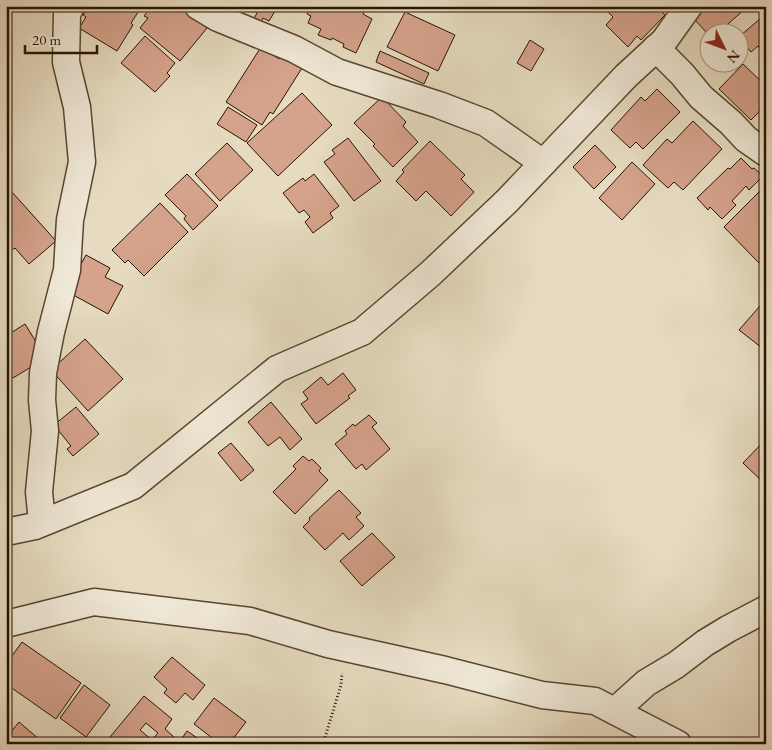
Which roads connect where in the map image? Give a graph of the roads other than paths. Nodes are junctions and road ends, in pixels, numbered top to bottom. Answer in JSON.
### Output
{"nodes":[{"id":1,"x":71,"y":6,"type":"edge"},
{"id":2,"x":198,"y":6,"type":"edge"},
{"id":3,"x":689,"y":6,"type":"edge"},
{"id":4,"x":656,"y":48,"type":"junction"},
{"id":5,"x":766,"y":153,"type":"edge"},
{"id":6,"x":543,"y":163,"type":"junction"},
{"id":7,"x":42,"y":522,"type":"junction"},
{"id":8,"x":6,"y":532,"type":"edge"},
{"id":9,"x":766,"y":609,"type":"edge"},
{"id":10,"x":6,"y":624,"type":"edge"},
{"id":11,"x":615,"y":711,"type":"junction"},
{"id":12,"x":678,"y":744,"type":"edge"}],
"edges":[{"from":1,"to":7,"type":"street"},
{"from":2,"to":6,"type":"street"},
{"from":3,"to":4,"type":"street"},
{"from":4,"to":5,"type":"street"},
{"from":4,"to":6,"type":"street"},
{"from":6,"to":7,"type":"street"},
{"from":7,"to":8,"type":"street"},
{"from":9,"to":11,"type":"street"},
{"from":10,"to":11,"type":"street"},
{"from":11,"to":12,"type":"street"}]}
